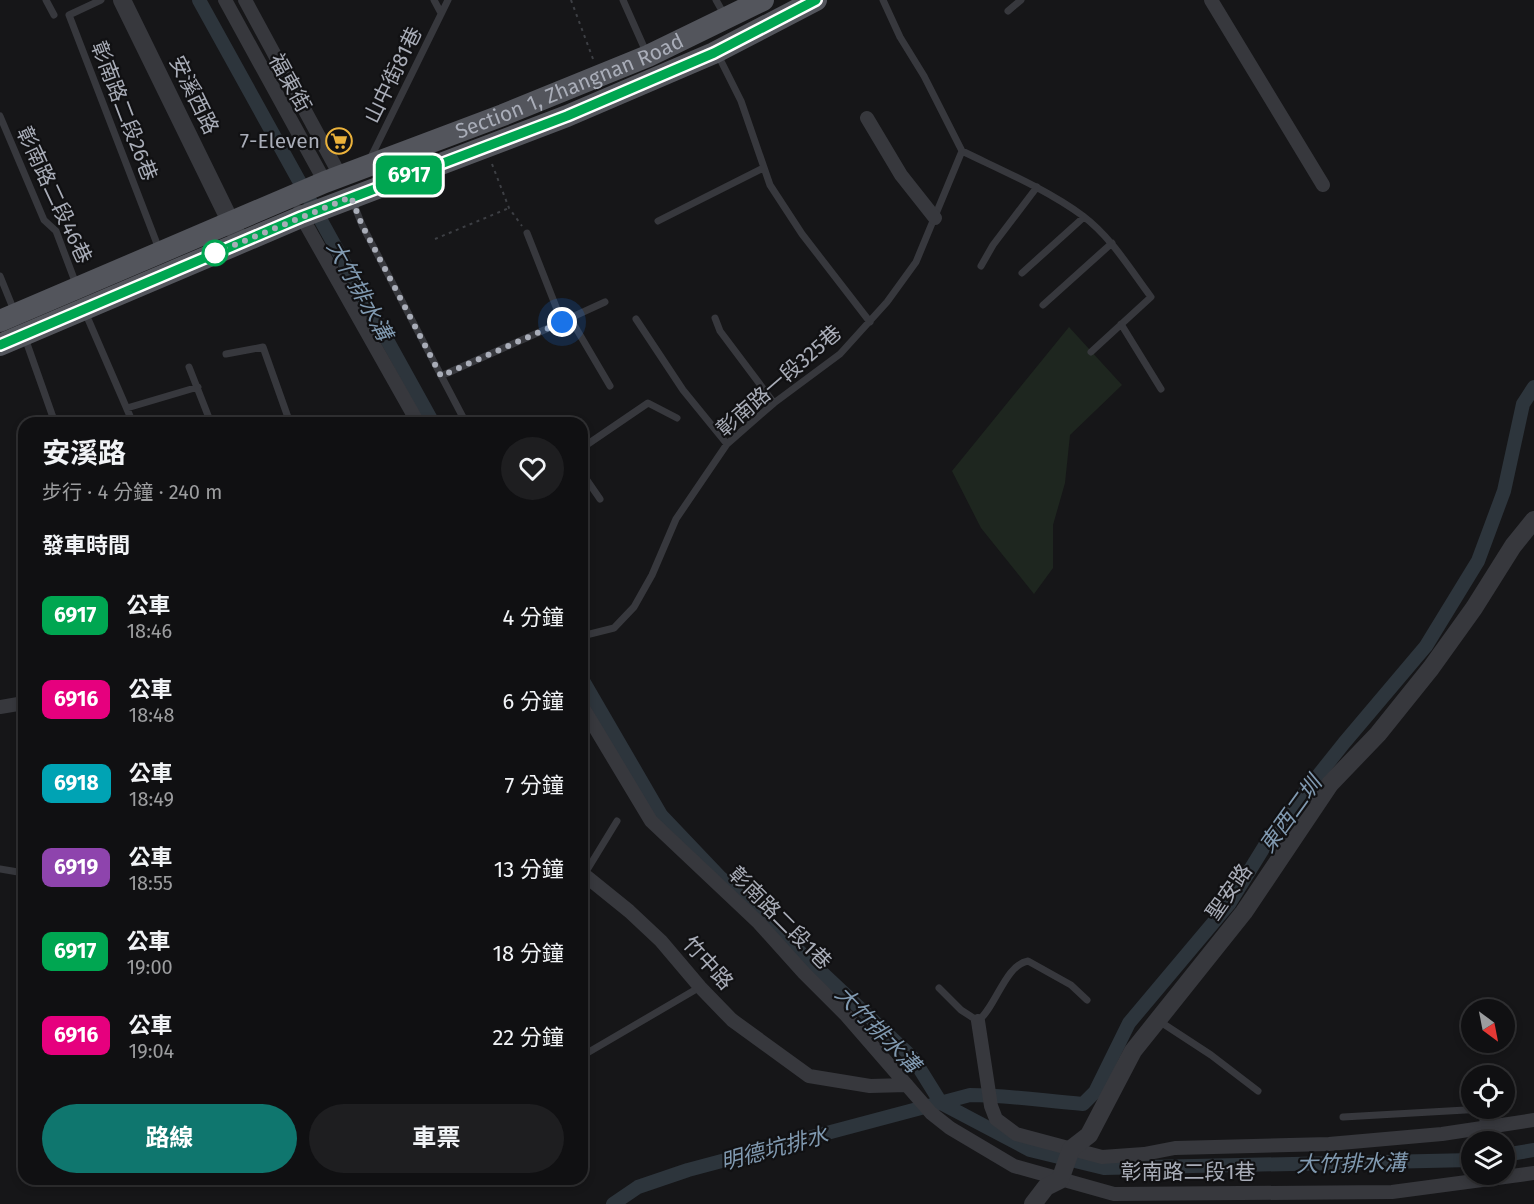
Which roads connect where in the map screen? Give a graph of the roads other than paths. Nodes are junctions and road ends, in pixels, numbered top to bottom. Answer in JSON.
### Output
{"nodes":[{"id":1,"x":46,"y":0,"type":"edge"},
{"id":2,"x":101,"y":0,"type":"edge"},
{"id":3,"x":122,"y":0,"type":"edge"},
{"id":4,"x":225,"y":0,"type":"edge"},
{"id":5,"x":244,"y":0,"type":"edge"},
{"id":6,"x":434,"y":0,"type":"edge"},
{"id":7,"x":448,"y":0,"type":"edge"},
{"id":8,"x":623,"y":0,"type":"edge"},
{"id":9,"x":763,"y":0,"type":"edge"},
{"id":10,"x":816,"y":0,"type":"edge"},
{"id":11,"x":883,"y":0,"type":"edge"},
{"id":12,"x":1021,"y":0,"type":"edge"},
{"id":13,"x":1211,"y":0,"type":"edge"},
{"id":14,"x":721,"y":9,"type":"edge"},
{"id":15,"x":1008,"y":11,"type":"dead end"},
{"id":16,"x":441,"y":14,"type":"junction"},
{"id":17,"x":54,"y":15,"type":"dead end"},
{"id":18,"x":716,"y":52,"type":"junction"},
{"id":19,"x":648,"y":57,"type":"junction"},
{"id":20,"x":279,"y":64,"type":"junction"},
{"id":21,"x":265,"y":72,"type":"junction"},
{"id":22,"x":304,"y":110,"type":"junction"},
{"id":23,"x":0,"y":116,"type":"edge"},
{"id":24,"x":290,"y":117,"type":"junction"},
{"id":25,"x":867,"y":118,"type":"dead end"},
{"id":26,"x":962,"y":151,"type":"junction"},
{"id":27,"x":763,"y":168,"type":"junction"},
{"id":28,"x":348,"y":184,"type":"junction"},
{"id":29,"x":1323,"y":185,"type":"dead end"},
{"id":30,"x":1037,"y":187,"type":"junction"},
{"id":31,"x":291,"y":196,"type":"junction"},
{"id":32,"x":301,"y":217,"type":"junction"},
{"id":33,"x":1084,"y":217,"type":"junction"},
{"id":34,"x":934,"y":218,"type":"junction"},
{"id":35,"x":231,"y":221,"type":"junction"},
{"id":36,"x":658,"y":221,"type":"dead end"},
{"id":37,"x":527,"y":233,"type":"road end"},
{"id":38,"x":240,"y":243,"type":"junction"},
{"id":39,"x":1112,"y":243,"type":"junction"},
{"id":40,"x":160,"y":251,"type":"junction"},
{"id":41,"x":981,"y":266,"type":"dead end"},
{"id":42,"x":1022,"y":273,"type":"dead end"},
{"id":43,"x":0,"y":276,"type":"edge"},
{"id":44,"x":81,"y":298,"type":"junction"},
{"id":45,"x":605,"y":302,"type":"dead end"},
{"id":46,"x":1043,"y":305,"type":"dead end"},
{"id":47,"x":570,"y":318,"type":"junction"},
{"id":48,"x":715,"y":318,"type":"dead end"},
{"id":49,"x":636,"y":319,"type":"dead end"},
{"id":50,"x":562,"y":322,"type":"junction"},
{"id":51,"x":870,"y":322,"type":"junction"},
{"id":52,"x":13,"y":323,"type":"edge"},
{"id":53,"x":1121,"y":324,"type":"junction"},
{"id":54,"x":0,"y":345,"type":"edge"},
{"id":55,"x":1091,"y":352,"type":"dead end"},
{"id":56,"x":226,"y":354,"type":"dead end"},
{"id":57,"x":189,"y":367,"type":"dead end"},
{"id":58,"x":441,"y":376,"type":"junction"},
{"id":59,"x":610,"y":386,"type":"dead end"},
{"id":60,"x":198,"y":387,"type":"junction"},
{"id":61,"x":1161,"y":388,"type":"dead end"},
{"id":62,"x":774,"y":403,"type":"junction"},
{"id":63,"x":127,"y":408,"type":"junction"},
{"id":64,"x":52,"y":417,"type":"edge"},
{"id":65,"x":131,"y":417,"type":"edge"},
{"id":66,"x":209,"y":417,"type":"edge"},
{"id":67,"x":288,"y":417,"type":"edge"},
{"id":68,"x":415,"y":417,"type":"edge"},
{"id":69,"x":463,"y":417,"type":"edge"},
{"id":70,"x":677,"y":418,"type":"dead end"},
{"id":71,"x":588,"y":443,"type":"edge"},
{"id":72,"x":727,"y":444,"type":"junction"},
{"id":73,"x":588,"y":482,"type":"edge"},
{"id":74,"x":600,"y":499,"type":"dead end"},
{"id":75,"x":1534,"y":520,"type":"edge"},
{"id":76,"x":588,"y":635,"type":"edge"},
{"id":77,"x":18,"y":704,"type":"edge"},
{"id":78,"x":0,"y":707,"type":"edge"},
{"id":79,"x":588,"y":716,"type":"edge"},
{"id":80,"x":617,"y":821,"type":"dead end"},
{"id":81,"x":588,"y":866,"type":"edge"},
{"id":82,"x":0,"y":869,"type":"edge"},
{"id":83,"x":18,"y":872,"type":"edge"},
{"id":84,"x":588,"y":878,"type":"edge"},
{"id":85,"x":700,"y":987,"type":"junction"},
{"id":86,"x":939,"y":988,"type":"dead end"},
{"id":87,"x":1087,"y":1000,"type":"dead end"},
{"id":88,"x":1157,"y":1019,"type":"junction"},
{"id":89,"x":978,"y":1021,"type":"junction"},
{"id":90,"x":588,"y":1052,"type":"edge"},
{"id":91,"x":907,"y":1085,"type":"junction"},
{"id":92,"x":1258,"y":1091,"type":"dead end"},
{"id":93,"x":1342,"y":1117,"type":"dead end"},
{"id":94,"x":1534,"y":1120,"type":"edge"},
{"id":95,"x":1484,"y":1128,"type":"junction"},
{"id":96,"x":1071,"y":1149,"type":"junction"},
{"id":97,"x":1534,"y":1173,"type":"edge"},
{"id":98,"x":1060,"y":1180,"type":"junction"},
{"id":99,"x":1033,"y":1204,"type":"edge"}],
"edges":[{"from":1,"to":17,"type":"lane"},
{"from":2,"to":40,"type":"lane","name":"彰南路二段26巷"},
{"from":3,"to":35,"type":"street","name":"安溪西路"},
{"from":4,"to":21,"type":"street","name":"福東街"},
{"from":5,"to":20,"type":"street","name":"福東街"},
{"from":6,"to":16,"type":"lane"},
{"from":7,"to":16,"type":"lane","name":"山中街81巷"},
{"from":8,"to":19,"type":"lane"},
{"from":9,"to":14,"type":"main road","name":"Section 1, Zhangnan Road"},
{"from":10,"to":18,"type":"main road","name":"Section 1, Zhangnan Road"},
{"from":11,"to":26,"type":"lane"},
{"from":12,"to":15,"type":"lane"},
{"from":13,"to":29,"type":"street"},
{"from":14,"to":19,"type":"main road","name":"Section 1, Zhangnan Road"},
{"from":16,"to":28,"type":"lane","name":"山中街81巷"},
{"from":18,"to":27,"type":"lane"},
{"from":18,"to":28,"type":"main road","name":"Section 1, Zhangnan Road"},
{"from":19,"to":28,"type":"main road","name":"Section 1, Zhangnan Road"},
{"from":20,"to":21,"type":"street"},
{"from":20,"to":22,"type":"street","name":"福東街"},
{"from":21,"to":24,"type":"street","name":"福東街"},
{"from":22,"to":24,"type":"street"},
{"from":22,"to":28,"type":"street","name":"福東街"},
{"from":23,"to":44,"type":"lane","name":"彰南路二段46巷"},
{"from":24,"to":28,"type":"street","name":"福東街"},
{"from":25,"to":34,"type":"street"},
{"from":26,"to":30,"type":"lane"},
{"from":26,"to":34,"type":"lane","name":"彰南路一段325巷"},
{"from":27,"to":36,"type":"lane"},
{"from":27,"to":51,"type":"lane"},
{"from":28,"to":31,"type":"main road"},
{"from":28,"to":32,"type":"main road"},
{"from":28,"to":58,"type":"lane"},
{"from":30,"to":33,"type":"lane"},
{"from":30,"to":41,"type":"lane"},
{"from":31,"to":32,"type":"street"},
{"from":31,"to":35,"type":"main road"},
{"from":32,"to":38,"type":"main road"},
{"from":32,"to":68,"type":"street"},
{"from":33,"to":39,"type":"lane"},
{"from":33,"to":42,"type":"lane"},
{"from":34,"to":51,"type":"lane","name":"彰南路一段325巷"},
{"from":35,"to":38,"type":"street","name":"安溪西路"},
{"from":35,"to":40,"type":"main road"},
{"from":37,"to":50,"type":"lane"},
{"from":38,"to":44,"type":"main road"},
{"from":39,"to":46,"type":"lane"},
{"from":39,"to":53,"type":"lane"},
{"from":40,"to":44,"type":"main road"},
{"from":43,"to":52,"type":"lane"},
{"from":44,"to":52,"type":"main road"},
{"from":44,"to":63,"type":"lane","name":"彰南路二段46巷"},
{"from":45,"to":47,"type":"lane"},
{"from":47,"to":50,"type":"lane"},
{"from":47,"to":59,"type":"lane"},
{"from":48,"to":62,"type":"lane"},
{"from":49,"to":72,"type":"lane"},
{"from":50,"to":58,"type":"lane"},
{"from":51,"to":62,"type":"lane","name":"彰南路一段325巷"},
{"from":52,"to":54,"type":"main road"},
{"from":52,"to":64,"type":"lane"},
{"from":53,"to":55,"type":"lane"},
{"from":53,"to":61,"type":"lane"},
{"from":56,"to":67,"type":"lane"},
{"from":57,"to":60,"type":"lane"},
{"from":58,"to":69,"type":"lane"},
{"from":60,"to":63,"type":"lane"},
{"from":60,"to":66,"type":"lane"},
{"from":62,"to":72,"type":"lane","name":"彰南路一段325巷"},
{"from":63,"to":65,"type":"lane","name":"彰南路二段46巷"},
{"from":70,"to":71,"type":"lane"},
{"from":72,"to":76,"type":"lane","name":"彰南路一段325巷"},
{"from":73,"to":74,"type":"lane"},
{"from":75,"to":88,"type":"street","name":"聖安路"},
{"from":77,"to":78,"type":"street"},
{"from":79,"to":91,"type":"street","name":"彰南路二段1巷"},
{"from":80,"to":81,"type":"lane"},
{"from":82,"to":83,"type":"lane"},
{"from":84,"to":85,"type":"street","name":"竹中路"},
{"from":85,"to":90,"type":"lane"},
{"from":85,"to":91,"type":"street","name":"竹中路"},
{"from":86,"to":89,"type":"lane"},
{"from":87,"to":89,"type":"lane"},
{"from":88,"to":92,"type":"lane"},
{"from":88,"to":96,"type":"street","name":"聖安路"},
{"from":89,"to":96,"type":"street"},
{"from":91,"to":98,"type":"street","name":"彰南路二段1巷"},
{"from":93,"to":95,"type":"lane"},
{"from":94,"to":95,"type":"street"},
{"from":95,"to":96,"type":"street"},
{"from":96,"to":98,"type":"street","name":"聖安路"},
{"from":97,"to":98,"type":"street","name":"彰南路二段1巷"},
{"from":98,"to":99,"type":"street"}]}
